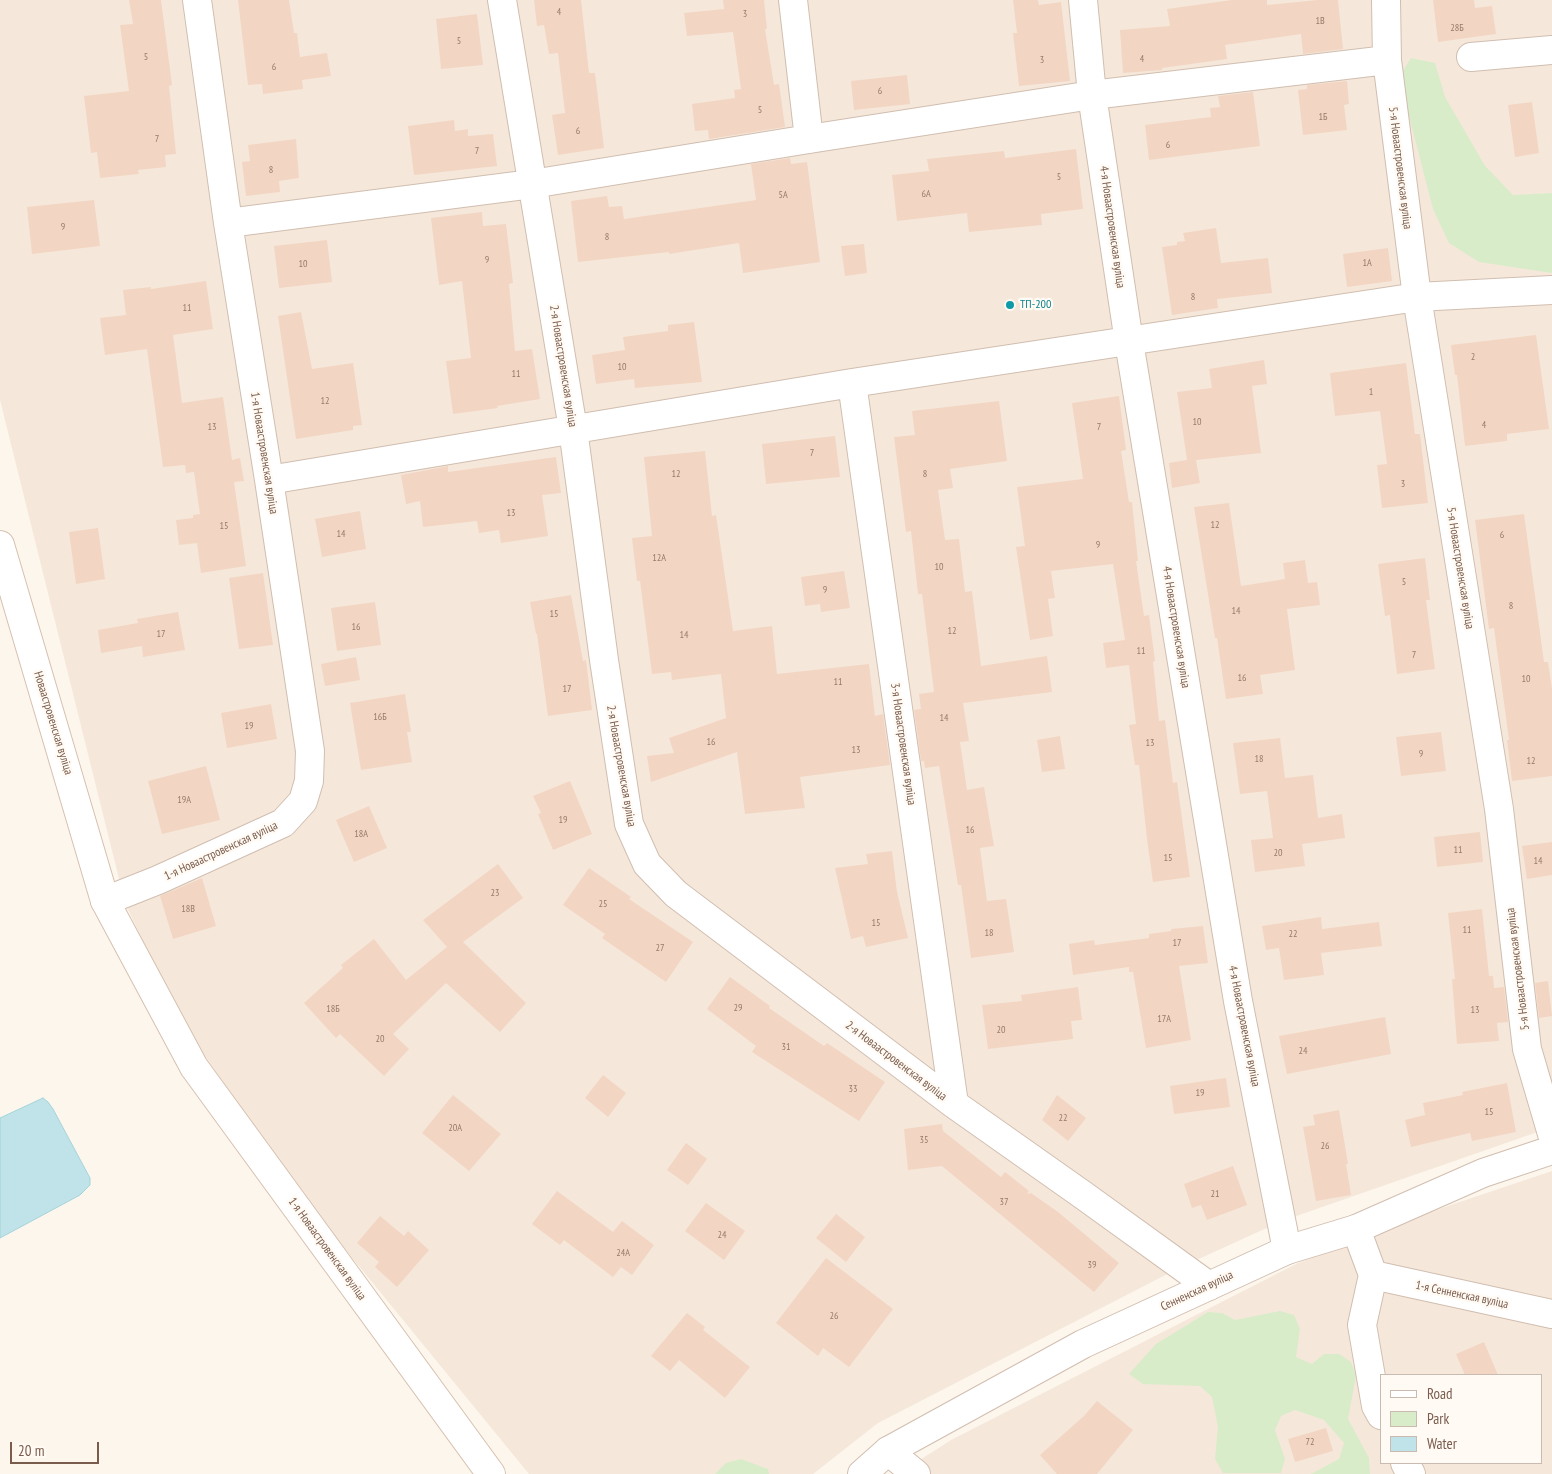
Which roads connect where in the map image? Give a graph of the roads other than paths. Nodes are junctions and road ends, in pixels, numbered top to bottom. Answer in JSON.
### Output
{"nodes":[{"id":1,"x":197,"y":0,"type":"edge"},
{"id":2,"x":502,"y":0,"type":"edge"},
{"id":3,"x":792,"y":0,"type":"edge"},
{"id":4,"x":1083,"y":0,"type":"edge"},
{"id":5,"x":1386,"y":0,"type":"edge"},
{"id":6,"x":1552,"y":50,"type":"edge"},
{"id":7,"x":1471,"y":57,"type":"dead end"},
{"id":8,"x":1387,"y":60,"type":"junction"},
{"id":9,"x":1092,"y":95,"type":"junction"},
{"id":10,"x":809,"y":139,"type":"junction"},
{"id":11,"x":532,"y":184,"type":"junction"},
{"id":12,"x":228,"y":223,"type":"junction"},
{"id":13,"x":1552,"y":290,"type":"edge"},
{"id":14,"x":1417,"y":297,"type":"junction"},
{"id":15,"x":1129,"y":342,"type":"junction"},
{"id":16,"x":852,"y":383,"type":"junction"},
{"id":17,"x":573,"y":429,"type":"junction"},
{"id":18,"x":269,"y":480,"type":"junction"},
{"id":19,"x":0,"y":545,"type":"edge"},
{"id":20,"x":105,"y":900,"type":"junction"},
{"id":21,"x":954,"y":1104,"type":"junction"},
{"id":22,"x":1552,"y":1134,"type":"edge"},
{"id":23,"x":1552,"y":1150,"type":"edge"},
{"id":24,"x":1356,"y":1230,"type":"junction"},
{"id":25,"x":1287,"y":1250,"type":"junction"},
{"id":26,"x":1373,"y":1275,"type":"junction"},
{"id":27,"x":1209,"y":1286,"type":"junction"},
{"id":28,"x":1552,"y":1314,"type":"edge"},
{"id":29,"x":1380,"y":1412,"type":"edge"},
{"id":30,"x":888,"y":1452,"type":"junction"},
{"id":31,"x":491,"y":1474,"type":"edge"},
{"id":32,"x":862,"y":1474,"type":"edge"},
{"id":33,"x":916,"y":1474,"type":"edge"}],
"edges":[{"from":1,"to":12,"type":"street","name":"1-я Новаастровенская вуліца"},
{"from":2,"to":11,"type":"street","name":"2-я Новаастровенская вуліца"},
{"from":3,"to":10,"type":"street"},
{"from":4,"to":9,"type":"street","name":"4-я Новаастровенская вуліца"},
{"from":5,"to":8,"type":"street","name":"5-я Новаастровенская вуліца"},
{"from":6,"to":7,"type":"street"},
{"from":8,"to":9,"type":"street"},
{"from":8,"to":14,"type":"street","name":"5-я Новаастровенская вуліца"},
{"from":9,"to":10,"type":"street"},
{"from":9,"to":15,"type":"street","name":"4-я Новаастровенская вуліца"},
{"from":10,"to":11,"type":"street"},
{"from":11,"to":12,"type":"street"},
{"from":11,"to":17,"type":"street","name":"2-я Новаастровенская вуліца"},
{"from":12,"to":18,"type":"street","name":"1-я Новаастровенская вуліца"},
{"from":13,"to":14,"type":"street"},
{"from":14,"to":15,"type":"street"},
{"from":14,"to":22,"type":"street","name":"5-я Новаастровенская вуліца"},
{"from":15,"to":16,"type":"street"},
{"from":15,"to":25,"type":"street","name":"4-я Новаастровенская вуліца"},
{"from":16,"to":17,"type":"street"},
{"from":16,"to":21,"type":"street","name":"3-я Новаастровенская вуліца"},
{"from":17,"to":18,"type":"street"},
{"from":17,"to":21,"type":"street","name":"2-я Новаастровенская вуліца"},
{"from":18,"to":20,"type":"street","name":"1-я Новаастровенская вуліца"},
{"from":19,"to":20,"type":"street","name":"Новаастровенская вуліца"},
{"from":20,"to":31,"type":"street","name":"1-я Новаастровенская вуліца"},
{"from":21,"to":27,"type":"street","name":"2-я Новаастровенская вуліца"},
{"from":23,"to":24,"type":"street","name":"Сенненская вуліца"},
{"from":24,"to":25,"type":"street","name":"Сенненская вуліца"},
{"from":24,"to":26,"type":"street"},
{"from":25,"to":27,"type":"street","name":"Сенненская вуліца"},
{"from":26,"to":28,"type":"street","name":"1-я Сенненская вуліца"},
{"from":26,"to":29,"type":"street"},
{"from":27,"to":30,"type":"street","name":"Сенненская вуліца"},
{"from":30,"to":32,"type":"street","name":"Сенненская вуліца"},
{"from":30,"to":33,"type":"street"}]}
